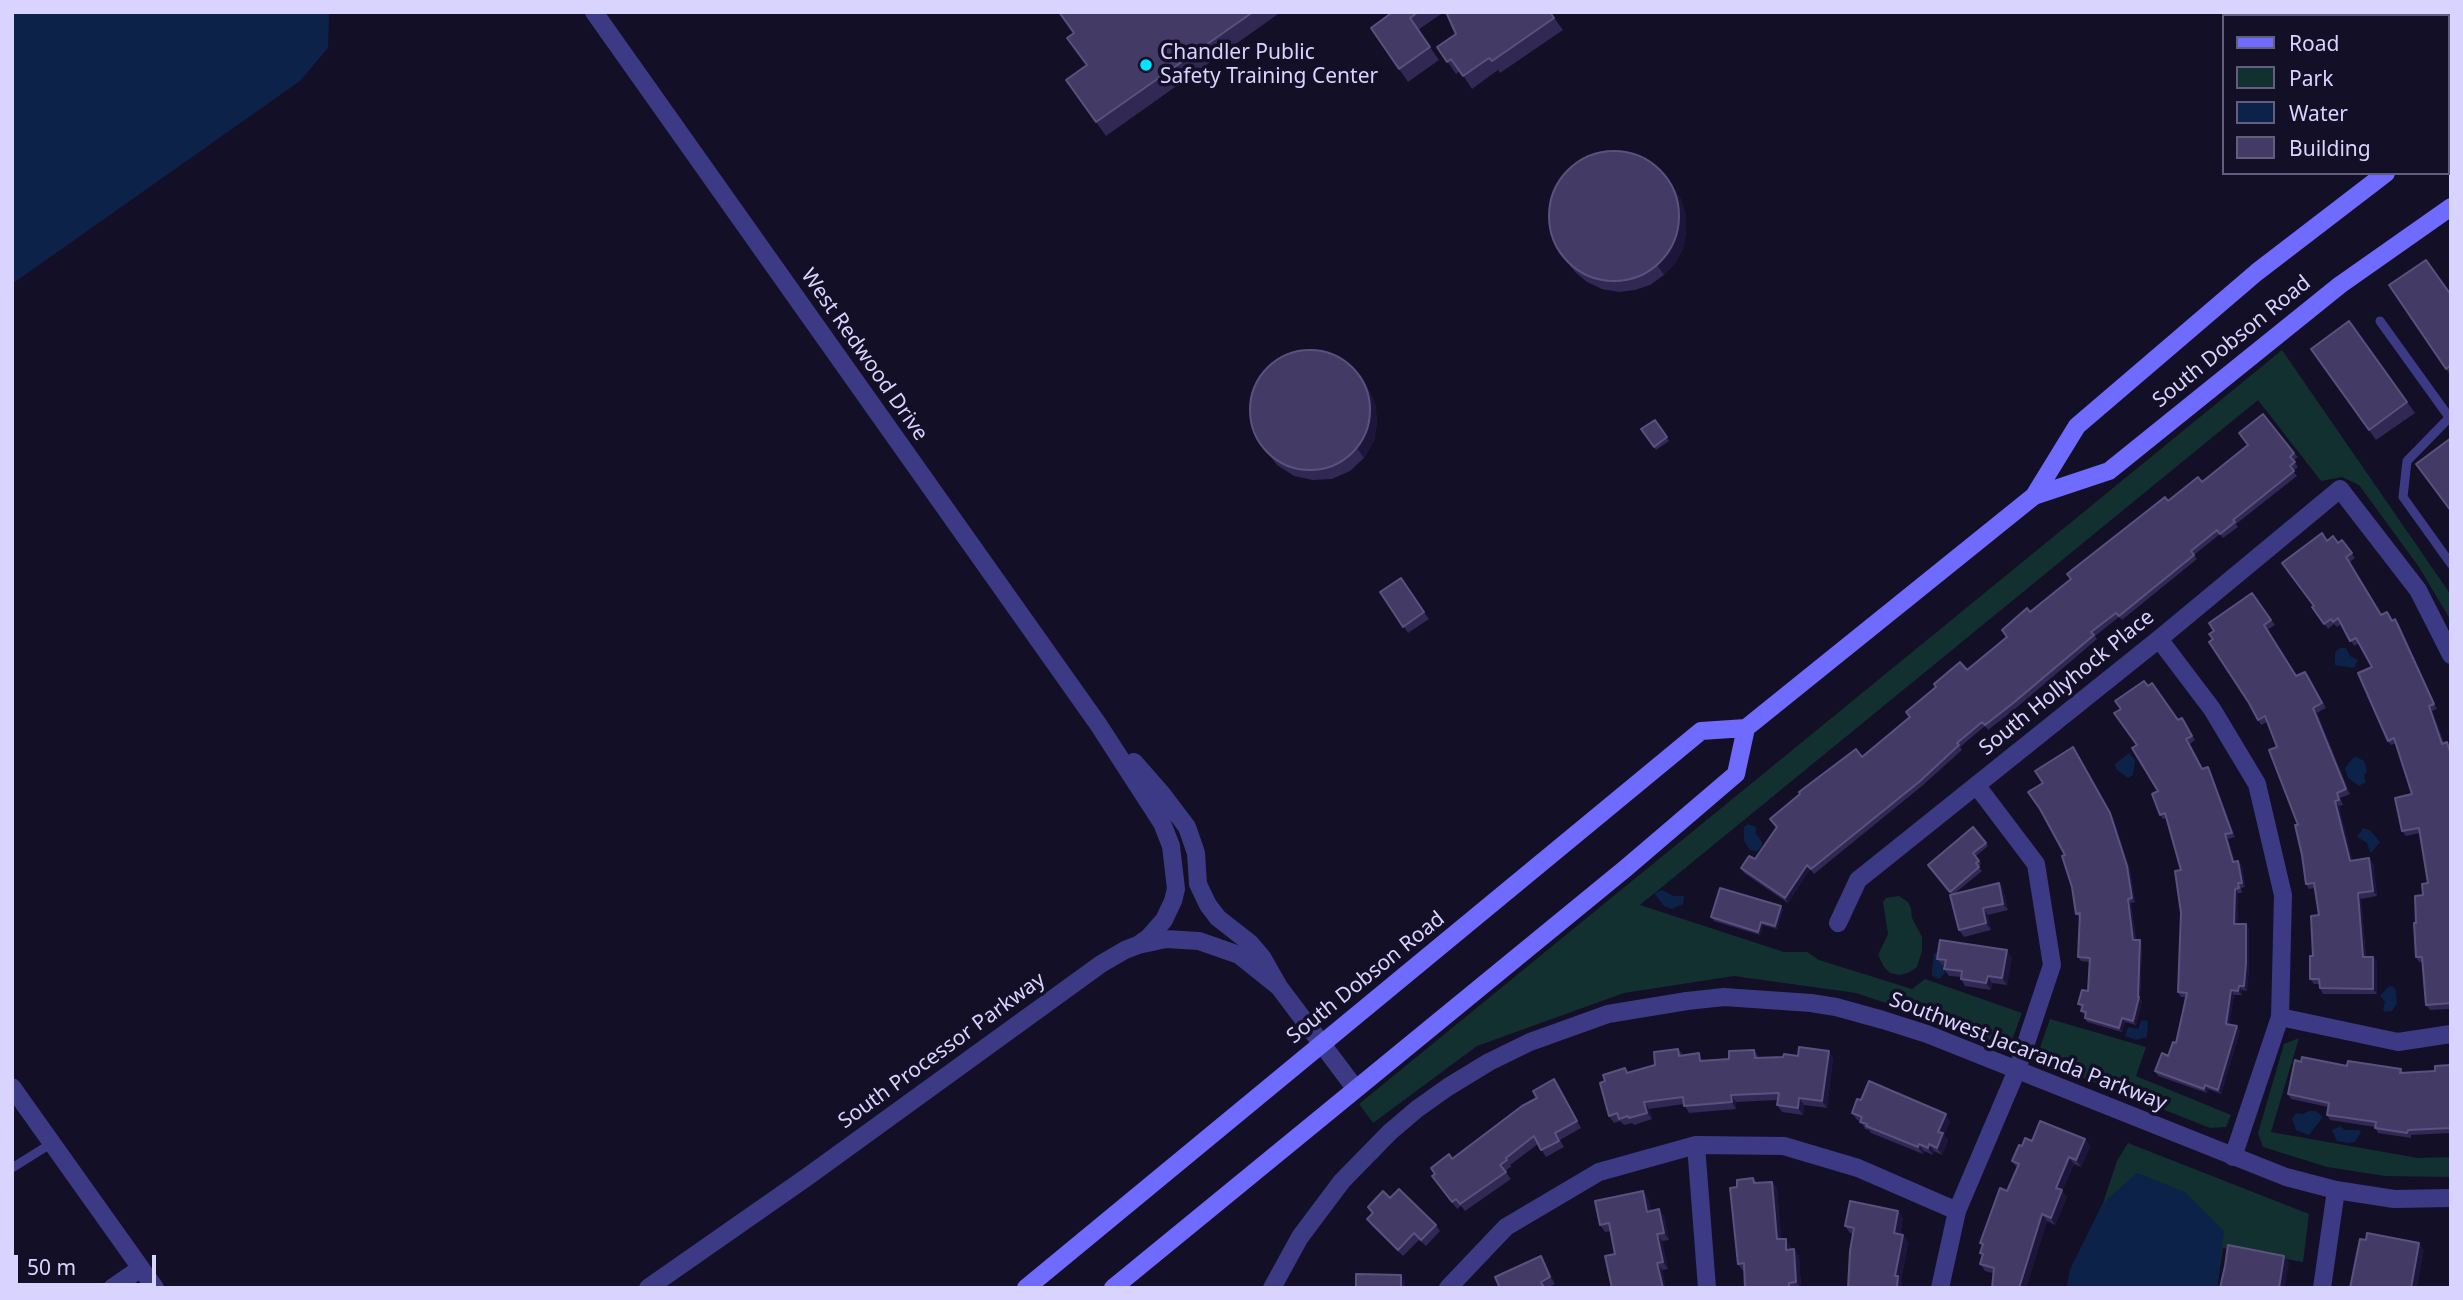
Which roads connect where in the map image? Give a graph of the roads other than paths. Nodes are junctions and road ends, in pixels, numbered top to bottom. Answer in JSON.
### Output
{"nodes":[{"id":1,"x":594,"y":12,"type":"edge"},
{"id":2,"x":2383,"y":175,"type":"edge"},
{"id":3,"x":2451,"y":207,"type":"edge"},
{"id":4,"x":2380,"y":321,"type":"dead end"},
{"id":5,"x":2450,"y":417,"type":"edge"},
{"id":6,"x":2034,"y":496,"type":"junction"},
{"id":7,"x":2451,"y":564,"type":"edge"},
{"id":8,"x":2159,"y":639,"type":"junction"},
{"id":9,"x":2451,"y":655,"type":"edge"},
{"id":10,"x":1098,"y":724,"type":"junction"},
{"id":11,"x":1746,"y":728,"type":"junction"},
{"id":12,"x":1977,"y":786,"type":"junction"},
{"id":13,"x":1838,"y":923,"type":"dead end"},
{"id":14,"x":1138,"y":945,"type":"junction"},
{"id":15,"x":1279,"y":988,"type":"junction"},
{"id":16,"x":2280,"y":1017,"type":"junction"},
{"id":17,"x":2451,"y":1034,"type":"edge"},
{"id":18,"x":1322,"y":1044,"type":"junction"},
{"id":19,"x":2017,"y":1070,"type":"junction"},
{"id":20,"x":12,"y":1087,"type":"edge"},
{"id":21,"x":1355,"y":1088,"type":"junction"},
{"id":22,"x":52,"y":1143,"type":"junction"},
{"id":23,"x":1696,"y":1145,"type":"junction"},
{"id":24,"x":2233,"y":1157,"type":"junction"},
{"id":25,"x":12,"y":1168,"type":"edge"},
{"id":26,"x":2336,"y":1190,"type":"junction"},
{"id":27,"x":2451,"y":1198,"type":"edge"},
{"id":28,"x":1957,"y":1211,"type":"junction"},
{"id":29,"x":141,"y":1268,"type":"junction"},
{"id":30,"x":1447,"y":1287,"type":"edge"},
{"id":31,"x":112,"y":1288,"type":"edge"},
{"id":32,"x":155,"y":1288,"type":"edge"},
{"id":33,"x":648,"y":1288,"type":"edge"},
{"id":34,"x":1026,"y":1288,"type":"edge"},
{"id":35,"x":1113,"y":1288,"type":"edge"},
{"id":36,"x":1272,"y":1288,"type":"edge"},
{"id":37,"x":1707,"y":1288,"type":"edge"},
{"id":38,"x":1940,"y":1288,"type":"edge"},
{"id":39,"x":2322,"y":1288,"type":"edge"}],
"edges":[{"from":1,"to":10,"type":"street","name":"West Redwood Drive"},
{"from":2,"to":6,"type":"main road","name":"South Dobson Road"},
{"from":3,"to":6,"type":"main road","name":"South Dobson Road"},
{"from":4,"to":5,"type":"lane"},
{"from":5,"to":7,"type":"lane"},
{"from":6,"to":11,"type":"main road","name":"South Dobson Road"},
{"from":8,"to":9,"type":"street","name":"South Hollyhock Place"},
{"from":8,"to":12,"type":"street","name":"South Hollyhock Place"},
{"from":8,"to":16,"type":"street"},
{"from":10,"to":14,"type":"street","name":"West Redwood Drive"},
{"from":10,"to":15,"type":"street","name":"West Redwood Drive"},
{"from":11,"to":18,"type":"main road","name":"South Dobson Road"},
{"from":11,"to":21,"type":"main road"},
{"from":12,"to":13,"type":"street","name":"South Hollyhock Place"},
{"from":12,"to":19,"type":"street"},
{"from":14,"to":15,"type":"street","name":"South Processor Parkway"},
{"from":14,"to":33,"type":"street","name":"South Processor Parkway"},
{"from":15,"to":18,"type":"street","name":"West Redwood Drive"},
{"from":16,"to":17,"type":"street"},
{"from":16,"to":24,"type":"street"},
{"from":18,"to":21,"type":"street","name":"West Redwood Drive"},
{"from":18,"to":34,"type":"main road","name":"South Dobson Road"},
{"from":19,"to":24,"type":"street","name":"Southwest Jacaranda Parkway"},
{"from":19,"to":28,"type":"street"},
{"from":19,"to":36,"type":"street","name":"Southwest Jacaranda Parkway"},
{"from":20,"to":22,"type":"street"},
{"from":21,"to":35,"type":"main road"},
{"from":22,"to":25,"type":"lane"},
{"from":22,"to":29,"type":"street"},
{"from":23,"to":28,"type":"street"},
{"from":23,"to":30,"type":"street"},
{"from":23,"to":37,"type":"street"},
{"from":24,"to":26,"type":"street","name":"Southwest Jacaranda Parkway"},
{"from":26,"to":27,"type":"street","name":"Southwest Jacaranda Parkway"},
{"from":26,"to":39,"type":"street"},
{"from":28,"to":38,"type":"street"},
{"from":29,"to":31,"type":"street"},
{"from":29,"to":32,"type":"street"}]}
